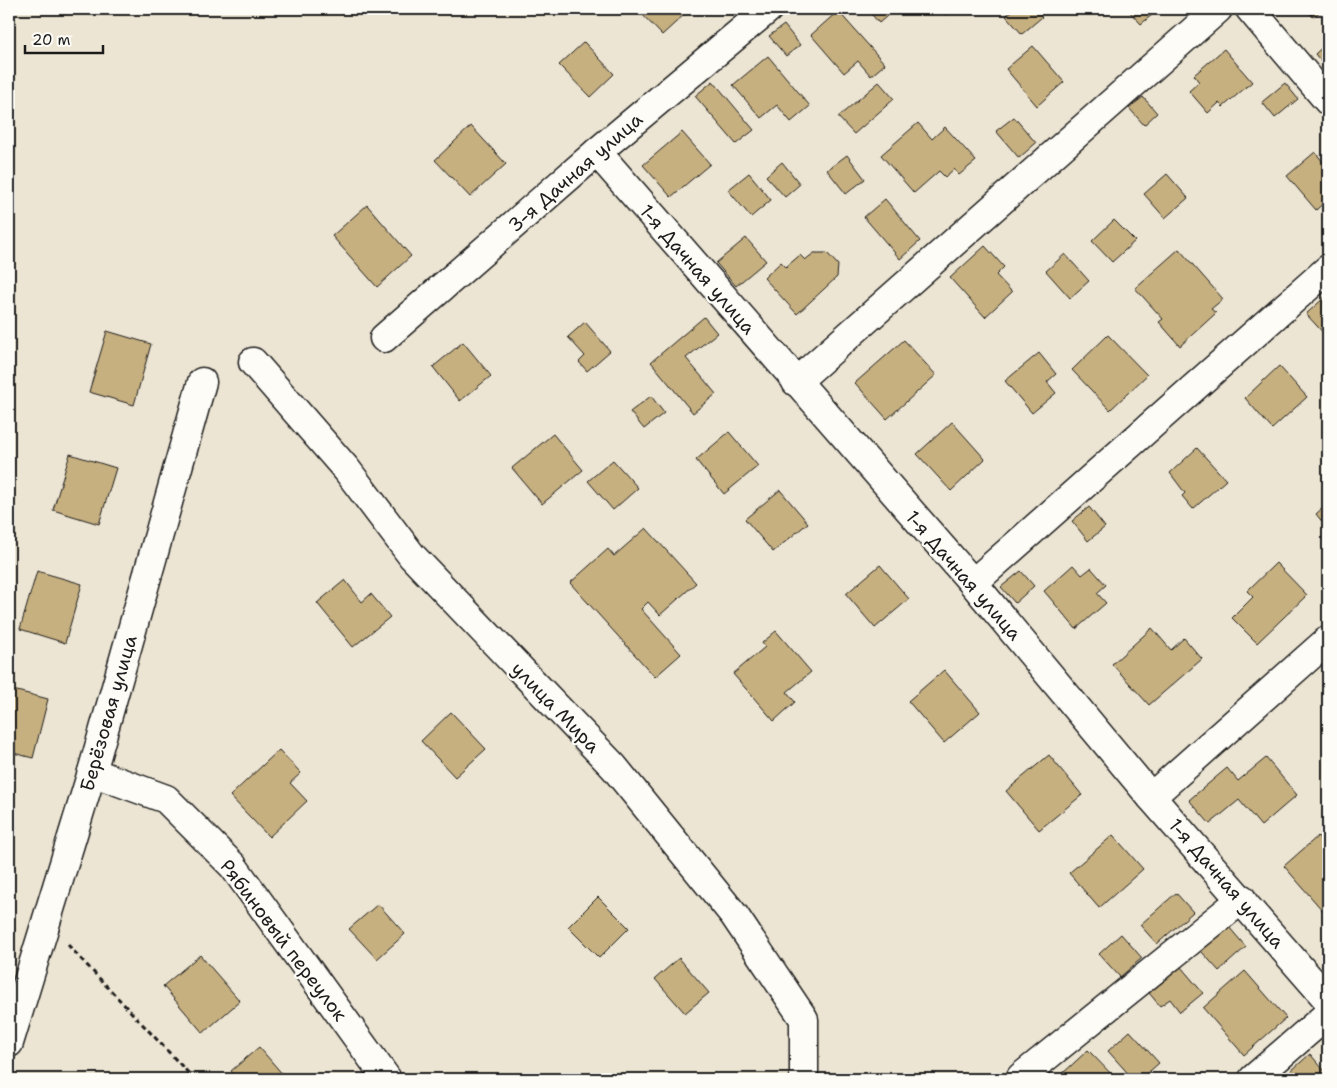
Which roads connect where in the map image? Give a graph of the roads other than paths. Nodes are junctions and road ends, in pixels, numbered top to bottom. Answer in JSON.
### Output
{"nodes":[{"id":1,"x":768,"y":9,"type":"edge"},
{"id":2,"x":1218,"y":9,"type":"edge"},
{"id":3,"x":1250,"y":9,"type":"edge"},
{"id":4,"x":1328,"y":101,"type":"edge"},
{"id":5,"x":597,"y":152,"type":"junction"},
{"id":6,"x":1328,"y":268,"type":"edge"},
{"id":7,"x":384,"y":338,"type":"dead end"},
{"id":8,"x":253,"y":362,"type":"dead end"},
{"id":9,"x":202,"y":382,"type":"dead end"},
{"id":10,"x":796,"y":382,"type":"junction"},
{"id":11,"x":973,"y":584,"type":"junction"},
{"id":12,"x":1328,"y":640,"type":"edge"},
{"id":13,"x":92,"y":772,"type":"junction"},
{"id":14,"x":1151,"y":797,"type":"junction"},
{"id":15,"x":1242,"y":898,"type":"junction"},
{"id":16,"x":1328,"y":1000,"type":"edge"},
{"id":17,"x":1328,"y":1014,"type":"edge"},
{"id":18,"x":9,"y":1042,"type":"edge"},
{"id":19,"x":1021,"y":1077,"type":"dead end"},
{"id":20,"x":387,"y":1079,"type":"edge"},
{"id":21,"x":804,"y":1079,"type":"edge"},
{"id":22,"x":1253,"y":1079,"type":"edge"}],
"edges":[{"from":1,"to":5,"type":"street","name":"3-я Дачная улица"},
{"from":2,"to":10,"type":"street"},
{"from":3,"to":4,"type":"street"},
{"from":5,"to":7,"type":"street","name":"3-я Дачная улица"},
{"from":5,"to":10,"type":"street","name":"1-я Дачная улица"},
{"from":6,"to":11,"type":"street"},
{"from":8,"to":21,"type":"street","name":"улица Мира"},
{"from":9,"to":13,"type":"street","name":"Берёзовая улица"},
{"from":10,"to":11,"type":"street","name":"1-я Дачная улица"},
{"from":11,"to":14,"type":"street","name":"1-я Дачная улица"},
{"from":12,"to":14,"type":"street"},
{"from":13,"to":18,"type":"street","name":"Берёзовая улица"},
{"from":13,"to":20,"type":"street","name":"Рябиновый переулок"},
{"from":14,"to":15,"type":"street","name":"1-я Дачная улица"},
{"from":15,"to":16,"type":"street","name":"1-я Дачная улица"},
{"from":15,"to":19,"type":"street"},
{"from":17,"to":22,"type":"street"}]}
